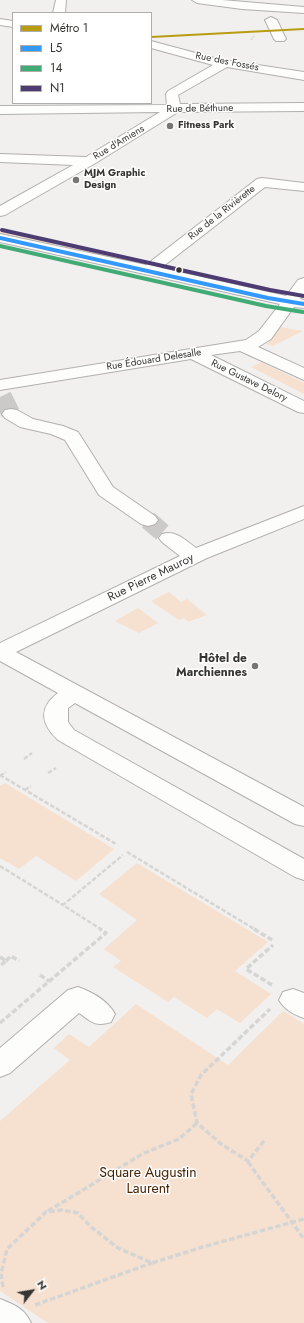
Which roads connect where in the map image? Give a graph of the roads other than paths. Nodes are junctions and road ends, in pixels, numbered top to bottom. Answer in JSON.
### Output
{"nodes":[{"id":1,"x":62,"y":0,"type":"edge"},
{"id":2,"x":197,"y":0,"type":"edge"},
{"id":3,"x":218,"y":1,"type":"edge"},
{"id":4,"x":304,"y":10,"type":"edge"},
{"id":5,"x":59,"y":12,"type":"edge"},
{"id":6,"x":271,"y":20,"type":"dead end"},
{"id":7,"x":0,"y":22,"type":"edge"},
{"id":8,"x":12,"y":25,"type":"edge"},
{"id":9,"x":12,"y":25,"type":"edge"},
{"id":10,"x":0,"y":28,"type":"edge"},
{"id":11,"x":280,"y":39,"type":"dead end"},
{"id":12,"x":152,"y":44,"type":"edge"},
{"id":13,"x":225,"y":63,"type":"junction"},
{"id":14,"x":304,"y":76,"type":"edge"},
{"id":15,"x":304,"y":107,"type":"edge"},
{"id":16,"x":174,"y":109,"type":"junction"},
{"id":17,"x":0,"y":110,"type":"edge"},
{"id":18,"x":0,"y":158,"type":"edge"},
{"id":19,"x":89,"y":161,"type":"junction"},
{"id":20,"x":304,"y":187,"type":"edge"},
{"id":21,"x":0,"y":212,"type":"edge"},
{"id":22,"x":0,"y":238,"type":"edge"},
{"id":23,"x":148,"y":271,"type":"junction"},
{"id":24,"x":304,"y":283,"type":"edge"},
{"id":25,"x":297,"y":303,"type":"edge"},
{"id":26,"x":243,"y":346,"type":"junction"},
{"id":27,"x":195,"y":354,"type":"junction"},
{"id":28,"x":304,"y":375,"type":"edge"},
{"id":29,"x":1,"y":391,"type":"edge"},
{"id":30,"x":304,"y":408,"type":"edge"},
{"id":31,"x":11,"y":414,"type":"tunnel mouth"},
{"id":32,"x":304,"y":512,"type":"edge"},
{"id":33,"x":148,"y":520,"type":"tunnel mouth"},
{"id":34,"x":169,"y":538,"type":"tunnel mouth"},
{"id":35,"x":195,"y":557,"type":"junction"},
{"id":36,"x":0,"y":651,"type":"edge"},
{"id":37,"x":74,"y":693,"type":"junction"},
{"id":38,"x":304,"y":818,"type":"edge"},
{"id":39,"x":304,"y":872,"type":"edge"},
{"id":40,"x":101,"y":1014,"type":"dead end"},
{"id":41,"x":0,"y":1065,"type":"edge"}],
"edges":[{"from":1,"to":5,"type":"street"},
{"from":2,"to":3,"type":"street"},
{"from":3,"to":4,"type":"street"},
{"from":6,"to":11,"type":"street"},
{"from":7,"to":8,"type":"street"},
{"from":9,"to":10,"type":"street"},
{"from":12,"to":13,"type":"street","name":"Rue des Fossés"},
{"from":13,"to":14,"type":"street","name":"Rue des Fossés"},
{"from":13,"to":16,"type":"street"},
{"from":15,"to":16,"type":"street","name":"Rue de Béthune"},
{"from":16,"to":17,"type":"street","name":"Rue de Béthune"},
{"from":16,"to":19,"type":"street","name":"Rue d'Amiens"},
{"from":18,"to":19,"type":"street"},
{"from":19,"to":21,"type":"street","name":"Rue d'Amiens"},
{"from":20,"to":23,"type":"street","name":"Rue de la Rivièrette"},
{"from":22,"to":23,"type":"street"},
{"from":23,"to":25,"type":"street"},
{"from":24,"to":25,"type":"street","name":"Rue Édouard Delesalle"},
{"from":25,"to":26,"type":"street","name":"Rue Édouard Delesalle"},
{"from":26,"to":27,"type":"street","name":"Rue Édouard Delesalle"},
{"from":26,"to":28,"type":"street"},
{"from":27,"to":29,"type":"street","name":"Rue Édouard Delesalle"},
{"from":27,"to":30,"type":"street","name":"Rue Gustave Delory"},
{"from":31,"to":33,"type":"street"},
{"from":32,"to":35,"type":"street","name":"Rue Pierre Mauroy"},
{"from":34,"to":35,"type":"street"},
{"from":35,"to":36,"type":"street","name":"Rue Pierre Mauroy"},
{"from":36,"to":37,"type":"street"},
{"from":37,"to":38,"type":"street"},
{"from":37,"to":39,"type":"street"},
{"from":40,"to":41,"type":"street"}]}
